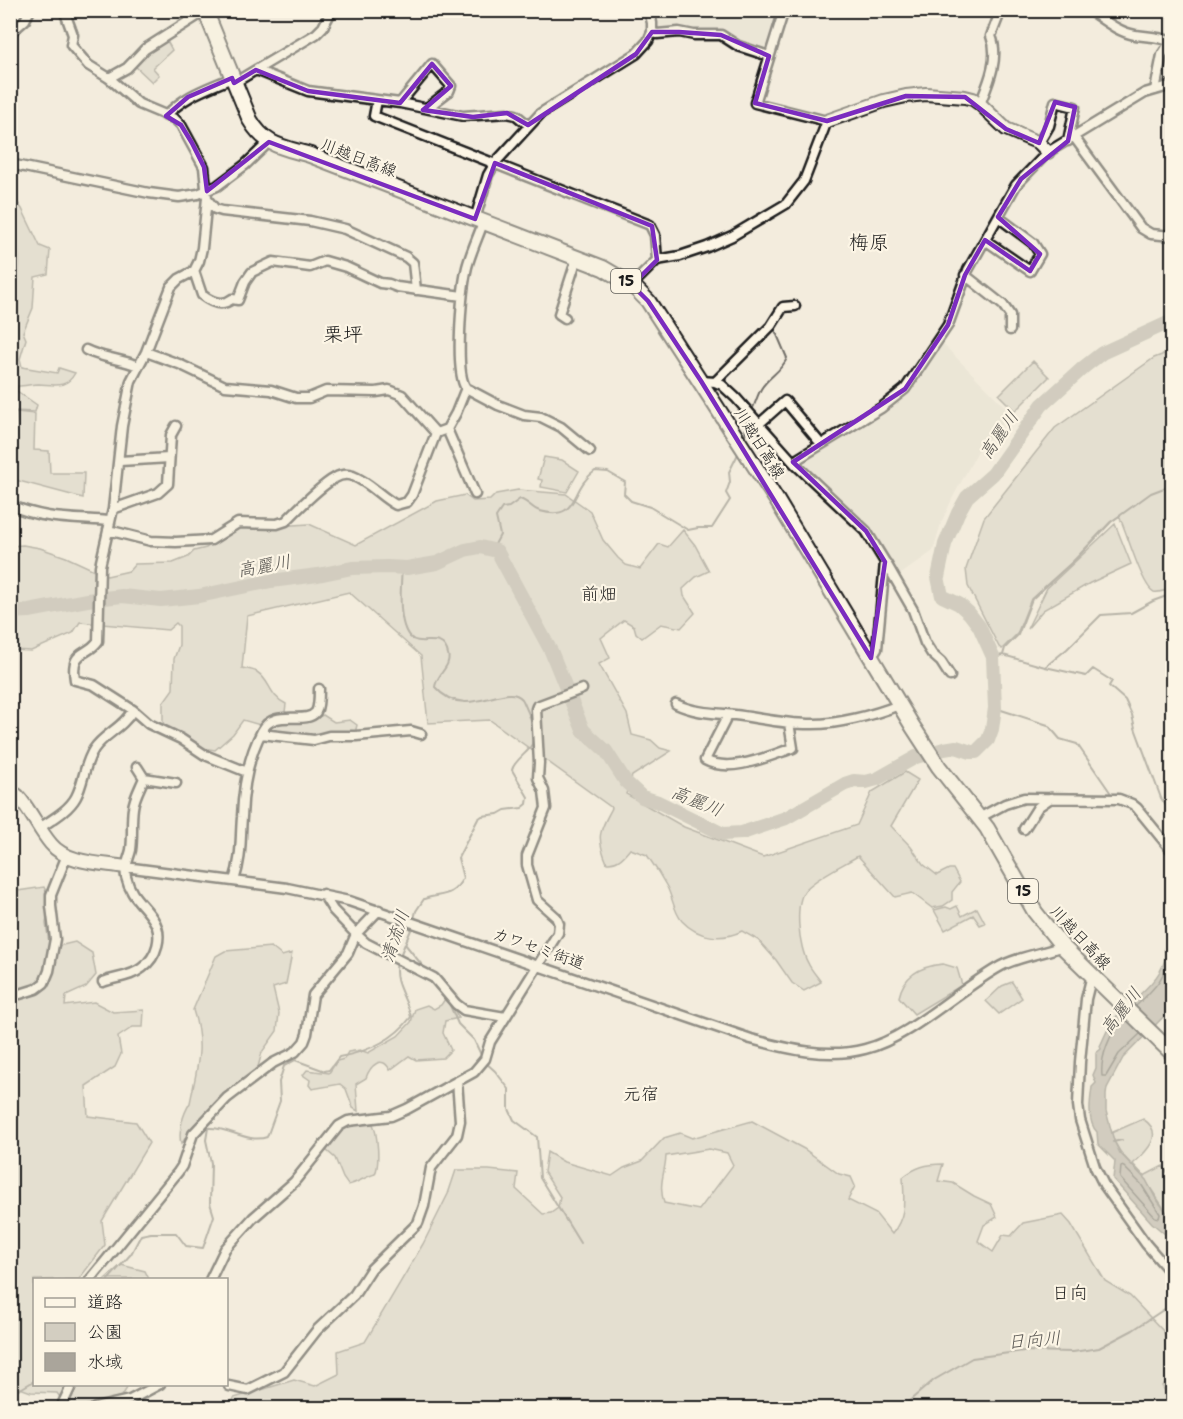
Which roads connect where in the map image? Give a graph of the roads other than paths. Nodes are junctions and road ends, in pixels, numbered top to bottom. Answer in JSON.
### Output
{"nodes":[{"id":1,"x":30,"y":10,"type":"edge"},
{"id":2,"x":64,"y":10,"type":"edge"},
{"id":3,"x":332,"y":10,"type":"edge"},
{"id":4,"x":649,"y":10,"type":"edge"},
{"id":5,"x":784,"y":10,"type":"edge"},
{"id":6,"x":1000,"y":10,"type":"edge"},
{"id":7,"x":1089,"y":10,"type":"edge"},
{"id":8,"x":205,"y":11,"type":"edge"},
{"id":9,"x":652,"y":32,"type":"junction"},
{"id":10,"x":10,"y":33,"type":"edge"},
{"id":11,"x":1172,"y":42,"type":"edge"},
{"id":12,"x":769,"y":56,"type":"junction"},
{"id":13,"x":256,"y":70,"type":"junction"},
{"id":14,"x":109,"y":78,"type":"junction"},
{"id":15,"x":233,"y":80,"type":"junction"},
{"id":16,"x":1173,"y":85,"type":"edge"},
{"id":17,"x":1155,"y":90,"type":"junction"},
{"id":18,"x":377,"y":100,"type":"junction"},
{"id":19,"x":400,"y":103,"type":"junction"},
{"id":20,"x":980,"y":104,"type":"junction"},
{"id":21,"x":427,"y":108,"type":"junction"},
{"id":22,"x":166,"y":116,"type":"junction"},
{"id":23,"x":827,"y":121,"type":"junction"},
{"id":24,"x":528,"y":125,"type":"junction"},
{"id":25,"x":1071,"y":139,"type":"junction"},
{"id":26,"x":269,"y":142,"type":"junction"},
{"id":27,"x":1039,"y":143,"type":"junction"},
{"id":28,"x":1048,"y":152,"type":"junction"},
{"id":29,"x":495,"y":163,"type":"junction"},
{"id":30,"x":10,"y":164,"type":"edge"},
{"id":31,"x":207,"y":194,"type":"junction"},
{"id":32,"x":998,"y":217,"type":"junction"},
{"id":33,"x":479,"y":221,"type":"junction"},
{"id":34,"x":1173,"y":236,"type":"edge"},
{"id":35,"x":985,"y":240,"type":"junction"},
{"id":36,"x":577,"y":258,"type":"junction"},
{"id":37,"x":657,"y":260,"type":"junction"},
{"id":38,"x":194,"y":271,"type":"junction"},
{"id":39,"x":965,"y":275,"type":"junction"},
{"id":40,"x":632,"y":285,"type":"junction"},
{"id":41,"x":416,"y":290,"type":"junction"},
{"id":42,"x":462,"y":296,"type":"junction"},
{"id":43,"x":795,"y":306,"type":"dead end"},
{"id":44,"x":565,"y":318,"type":"dead end"},
{"id":45,"x":1010,"y":330,"type":"dead end"},
{"id":46,"x":86,"y":350,"type":"dead end"},
{"id":47,"x":146,"y":352,"type":"junction"},
{"id":48,"x":138,"y":366,"type":"junction"},
{"id":49,"x":701,"y":381,"type":"junction"},
{"id":50,"x":716,"y":382,"type":"junction"},
{"id":51,"x":466,"y":388,"type":"junction"},
{"id":52,"x":759,"y":424,"type":"junction"},
{"id":53,"x":176,"y":426,"type":"dead end"},
{"id":54,"x":447,"y":429,"type":"junction"},
{"id":55,"x":436,"y":433,"type":"junction"},
{"id":56,"x":820,"y":444,"type":"junction"},
{"id":57,"x":590,"y":450,"type":"dead end"},
{"id":58,"x":169,"y":458,"type":"junction"},
{"id":59,"x":120,"y":461,"type":"junction"},
{"id":60,"x":795,"y":464,"type":"junction"},
{"id":61,"x":475,"y":494,"type":"dead end"},
{"id":62,"x":10,"y":505,"type":"edge"},
{"id":63,"x":113,"y":509,"type":"junction"},
{"id":64,"x":109,"y":526,"type":"junction"},
{"id":65,"x":885,"y":562,"type":"junction"},
{"id":66,"x":872,"y":658,"type":"junction"},
{"id":67,"x":950,"y":676,"type":"dead end"},
{"id":68,"x":319,"y":689,"type":"dead end"},
{"id":69,"x":582,"y":689,"type":"dead end"},
{"id":70,"x":676,"y":704,"type":"dead end"},
{"id":71,"x":899,"y":705,"type":"junction"},
{"id":72,"x":133,"y":710,"type":"junction"},
{"id":73,"x":729,"y":714,"type":"junction"},
{"id":74,"x":789,"y":723,"type":"junction"},
{"id":75,"x":421,"y":734,"type":"dead end"},
{"id":76,"x":261,"y":735,"type":"junction"},
{"id":77,"x":137,"y":767,"type":"dead end"},
{"id":78,"x":247,"y":772,"type":"junction"},
{"id":79,"x":144,"y":778,"type":"junction"},
{"id":80,"x":176,"y":783,"type":"dead end"},
{"id":81,"x":14,"y":791,"type":"edge"},
{"id":82,"x":1053,"y":797,"type":"junction"},
{"id":83,"x":979,"y":818,"type":"junction"},
{"id":84,"x":41,"y":828,"type":"junction"},
{"id":85,"x":1024,"y":829,"type":"dead end"},
{"id":86,"x":1173,"y":851,"type":"edge"},
{"id":87,"x":67,"y":855,"type":"junction"},
{"id":88,"x":126,"y":867,"type":"junction"},
{"id":89,"x":234,"y":881,"type":"junction"},
{"id":90,"x":323,"y":894,"type":"junction"},
{"id":91,"x":379,"y":910,"type":"junction"},
{"id":92,"x":356,"y":934,"type":"junction"},
{"id":93,"x":1062,"y":946,"type":"junction"},
{"id":94,"x":538,"y":965,"type":"junction"},
{"id":95,"x":1092,"y":975,"type":"junction"},
{"id":96,"x":103,"y":982,"type":"dead end"},
{"id":97,"x":20,"y":994,"type":"dead end"},
{"id":98,"x":505,"y":1017,"type":"junction"},
{"id":99,"x":1172,"y":1050,"type":"edge"},
{"id":100,"x":457,"y":1081,"type":"junction"},
{"id":101,"x":1173,"y":1274,"type":"edge"},
{"id":102,"x":92,"y":1278,"type":"edge"},
{"id":103,"x":211,"y":1278,"type":"edge"},
{"id":104,"x":71,"y":1386,"type":"edge"},
{"id":105,"x":156,"y":1386,"type":"edge"},
{"id":106,"x":229,"y":1386,"type":"dead end"},
{"id":107,"x":64,"y":1408,"type":"edge"},
{"id":108,"x":95,"y":1408,"type":"edge"}],
"edges":[{"from":1,"to":10,"type":"street"},
{"from":2,"to":14,"type":"street"},
{"from":3,"to":13,"type":"street"},
{"from":4,"to":9,"type":"street"},
{"from":5,"to":12,"type":"street"},
{"from":6,"to":20,"type":"street"},
{"from":7,"to":11,"type":"street"},
{"from":8,"to":14,"type":"street"},
{"from":8,"to":15,"type":"main road"},
{"from":9,"to":12,"type":"street"},
{"from":9,"to":24,"type":"street"},
{"from":11,"to":17,"type":"street"},
{"from":12,"to":23,"type":"street"},
{"from":13,"to":15,"type":"street"},
{"from":13,"to":18,"type":"street"},
{"from":14,"to":22,"type":"street"},
{"from":15,"to":22,"type":"street"},
{"from":15,"to":26,"type":"main road"},
{"from":16,"to":17,"type":"street"},
{"from":17,"to":25,"type":"street"},
{"from":18,"to":19,"type":"street"},
{"from":18,"to":29,"type":"street"},
{"from":19,"to":21,"type":"street"},
{"from":19,"to":21,"type":"street"},
{"from":20,"to":23,"type":"street"},
{"from":20,"to":27,"type":"street"},
{"from":21,"to":24,"type":"street"},
{"from":22,"to":31,"type":"street"},
{"from":23,"to":37,"type":"street"},
{"from":24,"to":29,"type":"street"},
{"from":25,"to":27,"type":"street"},
{"from":25,"to":28,"type":"street"},
{"from":25,"to":34,"type":"street"},
{"from":26,"to":31,"type":"street"},
{"from":26,"to":33,"type":"main road","name":"川越日高線","number":"15"},
{"from":27,"to":28,"type":"street"},
{"from":28,"to":32,"type":"street"},
{"from":29,"to":33,"type":"street"},
{"from":29,"to":37,"type":"street"},
{"from":30,"to":31,"type":"street"},
{"from":31,"to":38,"type":"street"},
{"from":31,"to":41,"type":"street"},
{"from":32,"to":35,"type":"street"},
{"from":32,"to":35,"type":"street"},
{"from":33,"to":36,"type":"main road","name":"川越日高線","number":"15"},
{"from":33,"to":42,"type":"street"},
{"from":35,"to":39,"type":"street"},
{"from":36,"to":40,"type":"main road","name":"川越日高線","number":"15"},
{"from":36,"to":44,"type":"street"},
{"from":37,"to":40,"type":"street"},
{"from":38,"to":41,"type":"street"},
{"from":38,"to":47,"type":"street"},
{"from":39,"to":45,"type":"street"},
{"from":39,"to":56,"type":"street"},
{"from":40,"to":49,"type":"main road","name":"川越日高線","number":"15"},
{"from":41,"to":42,"type":"street"},
{"from":42,"to":51,"type":"street"},
{"from":43,"to":50,"type":"street"},
{"from":46,"to":48,"type":"street"},
{"from":47,"to":48,"type":"street"},
{"from":47,"to":55,"type":"street"},
{"from":48,"to":59,"type":"street"},
{"from":49,"to":50,"type":"street"},
{"from":49,"to":66,"type":"main road","name":"川越日高線","number":"15"},
{"from":50,"to":52,"type":"street"},
{"from":51,"to":54,"type":"street"},
{"from":51,"to":57,"type":"street"},
{"from":52,"to":56,"type":"street"},
{"from":52,"to":60,"type":"street"},
{"from":53,"to":58,"type":"street"},
{"from":54,"to":55,"type":"street"},
{"from":54,"to":61,"type":"street"},
{"from":55,"to":64,"type":"street"},
{"from":56,"to":60,"type":"street"},
{"from":58,"to":59,"type":"street"},
{"from":58,"to":63,"type":"street"},
{"from":59,"to":63,"type":"street"},
{"from":60,"to":65,"type":"street"},
{"from":62,"to":64,"type":"street"},
{"from":63,"to":64,"type":"street"},
{"from":64,"to":72,"type":"street"},
{"from":65,"to":66,"type":"street"},
{"from":65,"to":67,"type":"street"},
{"from":66,"to":71,"type":"main road","name":"川越日高線","number":"15"},
{"from":68,"to":76,"type":"street"},
{"from":69,"to":94,"type":"street"},
{"from":70,"to":73,"type":"street"},
{"from":71,"to":74,"type":"street"},
{"from":71,"to":83,"type":"main road","name":"川越日高線","number":"15"},
{"from":72,"to":78,"type":"street"},
{"from":72,"to":84,"type":"street"},
{"from":73,"to":74,"type":"street"},
{"from":73,"to":74,"type":"street"},
{"from":75,"to":76,"type":"street"},
{"from":76,"to":78,"type":"street"},
{"from":77,"to":79,"type":"street"},
{"from":78,"to":89,"type":"street"},
{"from":79,"to":80,"type":"street"},
{"from":79,"to":88,"type":"street"},
{"from":81,"to":84,"type":"street","name":"カワセミ街道"},
{"from":82,"to":83,"type":"street"},
{"from":82,"to":85,"type":"street"},
{"from":82,"to":86,"type":"street"},
{"from":83,"to":93,"type":"main road","name":"川越日高線","number":"15"},
{"from":84,"to":87,"type":"street","name":"カワセミ街道"},
{"from":87,"to":88,"type":"street","name":"カワセミ街道"},
{"from":87,"to":97,"type":"street"},
{"from":88,"to":89,"type":"street","name":"カワセミ街道"},
{"from":88,"to":96,"type":"street"},
{"from":89,"to":90,"type":"street","name":"カワセミ街道"},
{"from":90,"to":91,"type":"street","name":"カワセミ街道"},
{"from":90,"to":92,"type":"street"},
{"from":91,"to":92,"type":"street"},
{"from":91,"to":94,"type":"street","name":"カワセミ街道"},
{"from":92,"to":98,"type":"street"},
{"from":92,"to":102,"type":"street"},
{"from":93,"to":94,"type":"street","name":"カワセミ街道"},
{"from":93,"to":95,"type":"main road","name":"川越日高線","number":"15"},
{"from":94,"to":98,"type":"street"},
{"from":95,"to":99,"type":"main road","name":"川越日高線","number":"15"},
{"from":95,"to":101,"type":"street"},
{"from":98,"to":100,"type":"street"},
{"from":100,"to":103,"type":"street"},
{"from":100,"to":106,"type":"street"},
{"from":104,"to":107,"type":"street"},
{"from":105,"to":108,"type":"street"}]}
